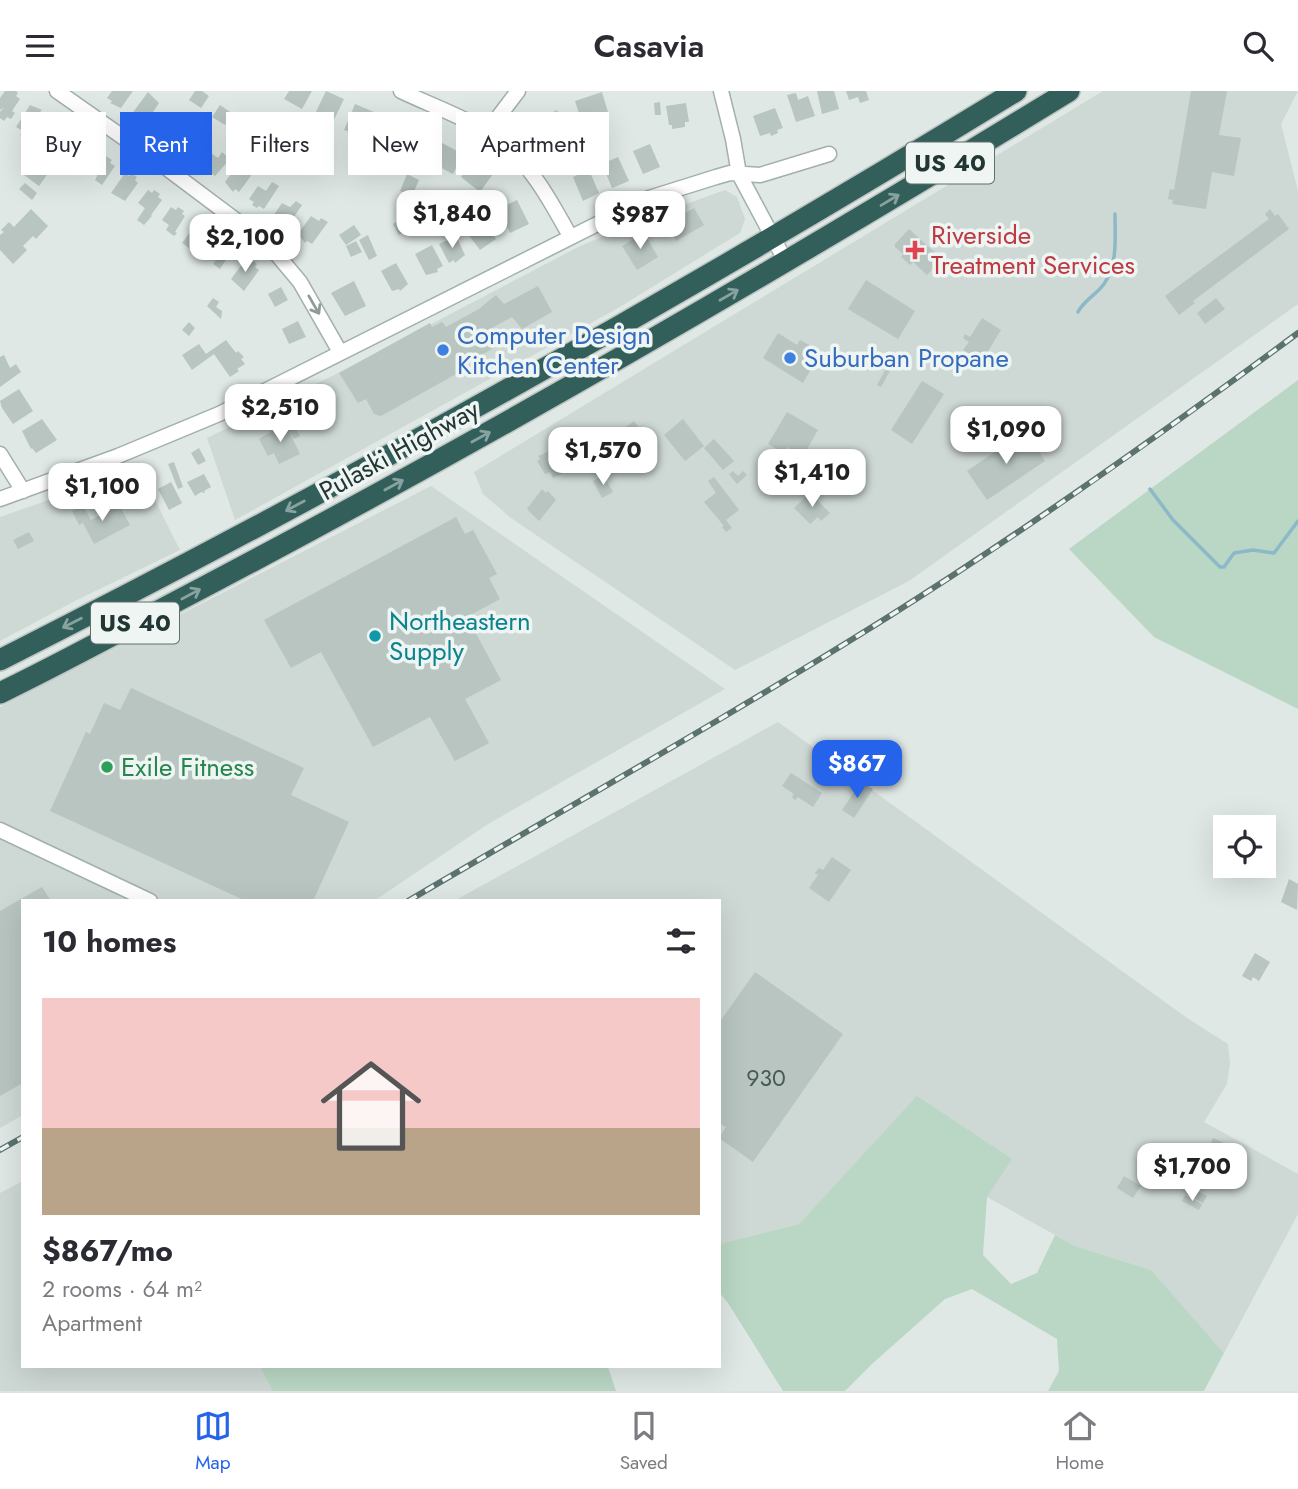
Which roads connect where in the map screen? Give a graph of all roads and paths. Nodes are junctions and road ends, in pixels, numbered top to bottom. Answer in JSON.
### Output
{"nodes":[{"id":1,"x":57,"y":91,"type":"edge"},
{"id":2,"x":401,"y":91,"type":"edge"},
{"id":3,"x":518,"y":91,"type":"edge"},
{"id":4,"x":721,"y":91,"type":"edge"},
{"id":5,"x":1016,"y":91,"type":"edge"},
{"id":6,"x":1069,"y":91,"type":"edge"},
{"id":7,"x":502,"y":112,"type":"edge"},
{"id":8,"x":456,"y":117,"type":"edge"},
{"id":9,"x":828,"y":154,"type":"dead end"},
{"id":10,"x":739,"y":174,"type":"junction"},
{"id":11,"x":533,"y":175,"type":"edge"},
{"id":12,"x":774,"y":235,"type":"junction"},
{"id":13,"x":570,"y":236,"type":"junction"},
{"id":14,"x":786,"y":262,"type":"junction"},
{"id":15,"x":340,"y":352,"type":"junction"},
{"id":16,"x":0,"y":454,"type":"edge"},
{"id":17,"x":23,"y":491,"type":"junction"},
{"id":18,"x":0,"y":499,"type":"edge"},
{"id":19,"x":0,"y":660,"type":"edge"},
{"id":20,"x":0,"y":693,"type":"edge"},
{"id":21,"x":0,"y":830,"type":"edge"},
{"id":22,"x":146,"y":899,"type":"edge"}],
"edges":[{"from":1,"to":15,"type":"street","one_way":true},
{"from":2,"to":8,"type":"street"},
{"from":3,"to":7,"type":"street"},
{"from":4,"to":10,"type":"street"},
{"from":5,"to":12,"type":"highway","name":"Pulaski Highway","number":"US 40"},
{"from":14,"to":6,"type":"highway","name":"Pulaski Highway","number":"US 40","one_way":true},
{"from":9,"to":10,"type":"street"},
{"from":10,"to":12,"type":"street"},
{"from":10,"to":13,"type":"street"},
{"from":11,"to":13,"type":"street"},
{"from":12,"to":14,"type":"street"},
{"from":12,"to":19,"type":"highway","name":"Pulaski Highway","number":"US 40","one_way":true},
{"from":13,"to":15,"type":"street"},
{"from":20,"to":14,"type":"highway","name":"Pulaski Highway","number":"US 40","one_way":true},
{"from":15,"to":17,"type":"street"},
{"from":16,"to":17,"type":"street"},
{"from":17,"to":18,"type":"street"},
{"from":21,"to":22,"type":"street"}]}
